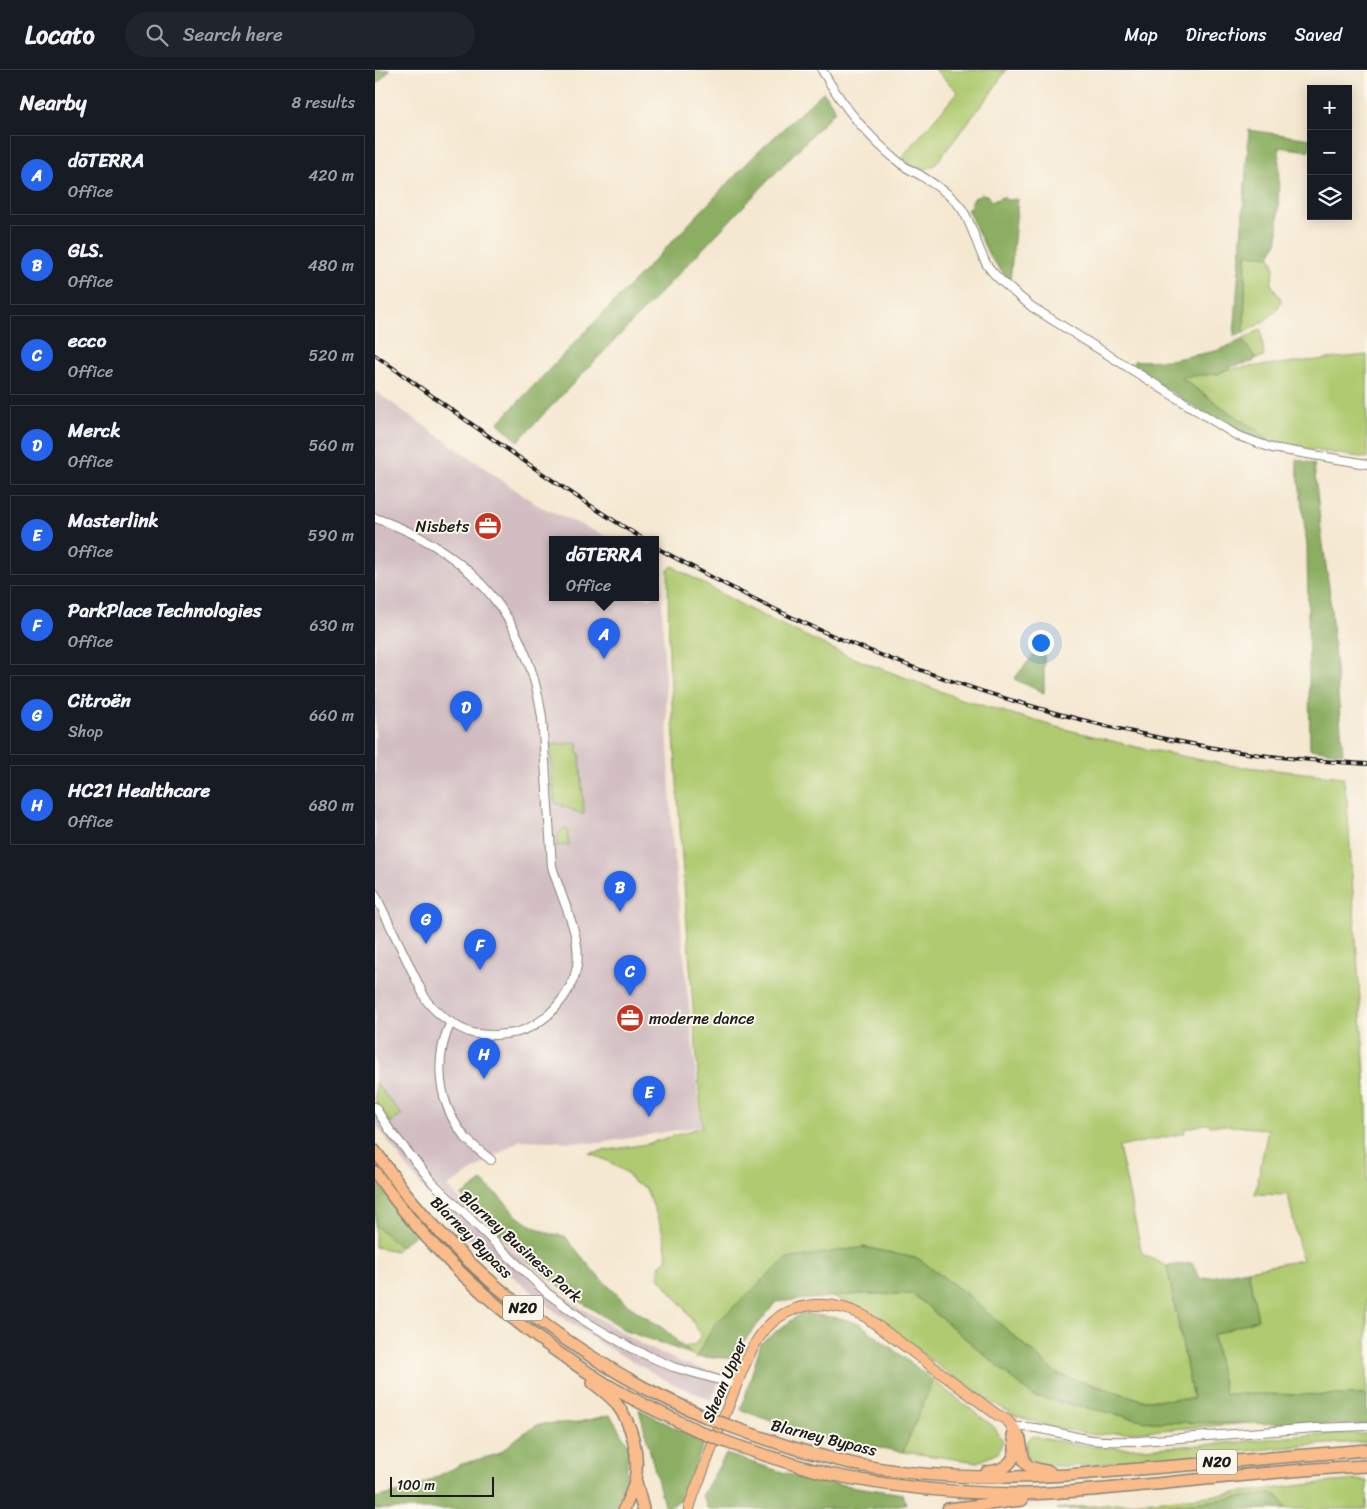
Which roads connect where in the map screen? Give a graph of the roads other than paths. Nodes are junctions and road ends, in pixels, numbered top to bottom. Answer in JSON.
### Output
{"nodes":[{"id":1,"x":821,"y":70,"type":"edge"},
{"id":2,"x":1367,"y":464,"type":"edge"},
{"id":3,"x":375,"y":518,"type":"edge"},
{"id":4,"x":375,"y":894,"type":"edge"},
{"id":5,"x":451,"y":1022,"type":"junction"},
{"id":6,"x":375,"y":1107,"type":"edge"},
{"id":7,"x":375,"y":1151,"type":"edge"},
{"id":8,"x":491,"y":1160,"type":"dead end"},
{"id":9,"x":375,"y":1172,"type":"edge"},
{"id":10,"x":523,"y":1327,"type":"junction"},
{"id":11,"x":737,"y":1385,"type":"junction"},
{"id":12,"x":1367,"y":1426,"type":"edge"},
{"id":13,"x":1013,"y":1431,"type":"junction"},
{"id":14,"x":1367,"y":1450,"type":"edge"},
{"id":15,"x":1367,"y":1466,"type":"edge"},
{"id":16,"x":1067,"y":1475,"type":"junction"},
{"id":17,"x":950,"y":1476,"type":"junction"},
{"id":18,"x":635,"y":1479,"type":"junction"},
{"id":19,"x":1093,"y":1490,"type":"junction"},
{"id":20,"x":689,"y":1507,"type":"edge"},
{"id":21,"x":624,"y":1509,"type":"edge"},
{"id":22,"x":643,"y":1509,"type":"edge"},
{"id":23,"x":948,"y":1509,"type":"edge"}],
"edges":[{"from":1,"to":2,"type":"street"},
{"from":3,"to":5,"type":"street"},
{"from":4,"to":5,"type":"street"},
{"from":5,"to":8,"type":"street"},
{"from":6,"to":11,"type":"street","name":"Blarney Business Park"},
{"from":7,"to":17,"type":"highway","name":"Blarney Bypass","number":"N20","bridge":true},
{"from":9,"to":10,"type":"highway","name":"Blarney Bypass","number":"N20"},
{"from":10,"to":18,"type":"highway"},
{"from":10,"to":19,"type":"highway","name":"Blarney Bypass","number":"N20","bridge":true},
{"from":11,"to":13,"type":"main road","name":"Shean Upper"},
{"from":11,"to":20,"type":"main road","name":"Shean Upper"},
{"from":12,"to":13,"type":"street"},
{"from":13,"to":16,"type":"highway"},
{"from":13,"to":17,"type":"highway"},
{"from":14,"to":16,"type":"highway","name":"Blarney Bypass","number":"N20"},
{"from":15,"to":19,"type":"highway","name":"Blarney Bypass","number":"N20"},
{"from":16,"to":17,"type":"highway","name":"Blarney Bypass","number":"N20"},
{"from":18,"to":21,"type":"highway"},
{"from":18,"to":22,"type":"highway"},
{"from":19,"to":23,"type":"highway"}]}
